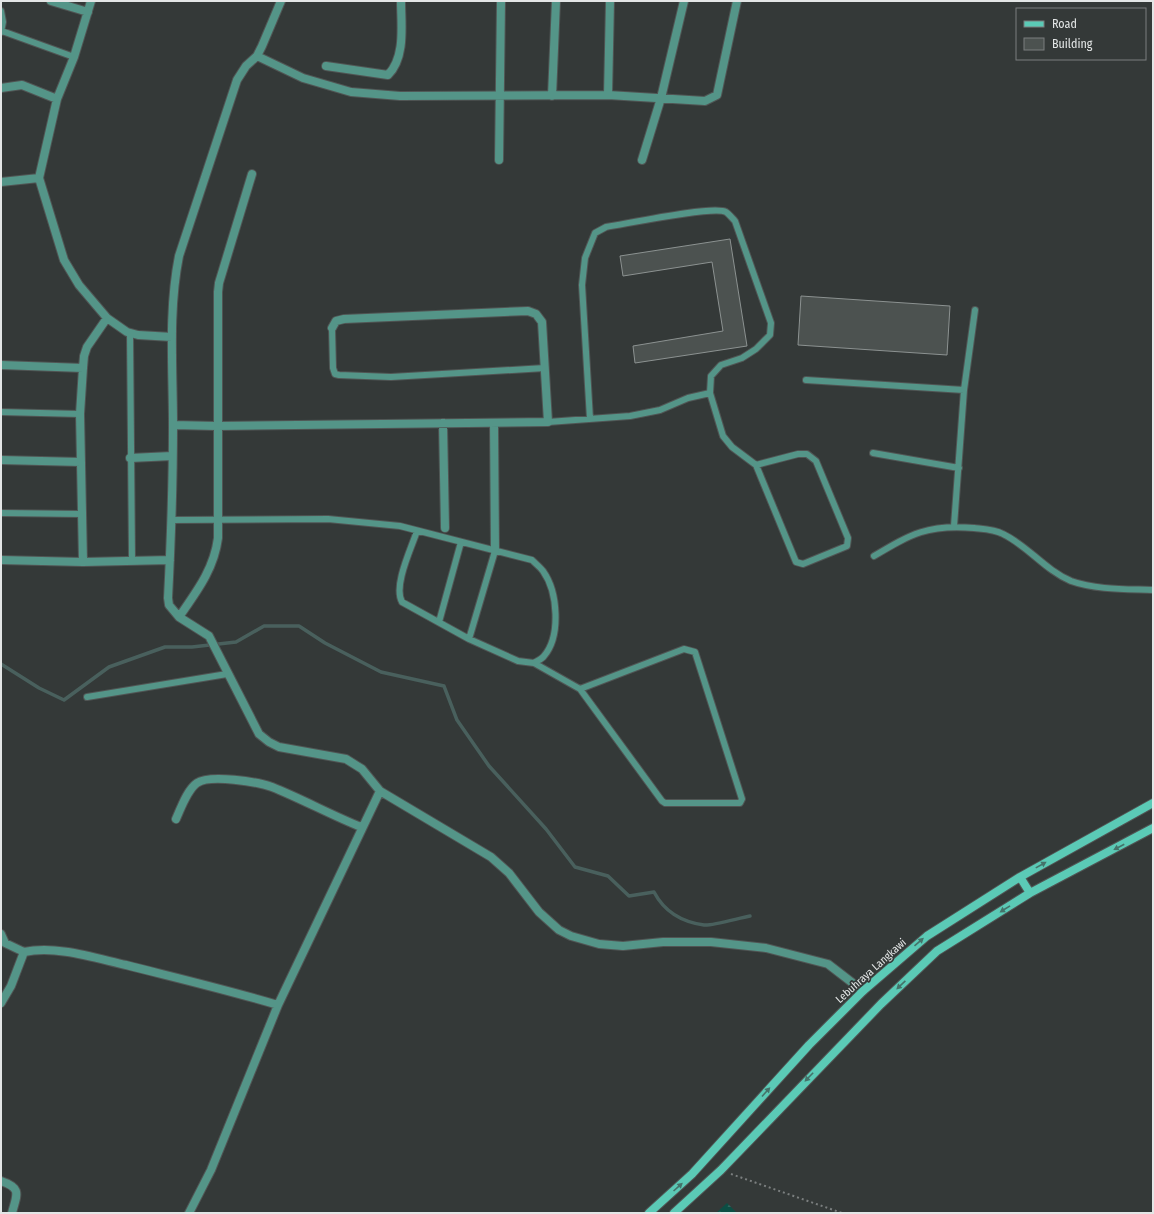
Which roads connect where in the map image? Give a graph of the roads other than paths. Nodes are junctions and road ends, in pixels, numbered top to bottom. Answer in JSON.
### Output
{"nodes":[{"id":1,"x":51,"y":1,"type":"edge"},
{"id":2,"x":91,"y":1,"type":"edge"},
{"id":3,"x":281,"y":1,"type":"edge"},
{"id":4,"x":402,"y":1,"type":"edge"},
{"id":5,"x":501,"y":1,"type":"edge"},
{"id":6,"x":556,"y":1,"type":"edge"},
{"id":7,"x":610,"y":1,"type":"edge"},
{"id":8,"x":684,"y":1,"type":"edge"},
{"id":9,"x":737,"y":1,"type":"edge"},
{"id":10,"x":1,"y":11,"type":"edge"},
{"id":11,"x":88,"y":12,"type":"junction"},
{"id":12,"x":1,"y":32,"type":"edge"},
{"id":13,"x":257,"y":56,"type":"junction"},
{"id":14,"x":74,"y":57,"type":"junction"},
{"id":15,"x":326,"y":66,"type":"dead end"},
{"id":16,"x":1,"y":88,"type":"edge"},
{"id":17,"x":608,"y":95,"type":"junction"},
{"id":18,"x":499,"y":96,"type":"junction"},
{"id":19,"x":552,"y":96,"type":"junction"},
{"id":20,"x":661,"y":98,"type":"junction"},
{"id":21,"x":57,"y":99,"type":"junction"},
{"id":22,"x":499,"y":160,"type":"dead end"},
{"id":23,"x":642,"y":160,"type":"dead end"},
{"id":24,"x":252,"y":174,"type":"dead end"},
{"id":25,"x":39,"y":178,"type":"junction"},
{"id":26,"x":1,"y":182,"type":"edge"},
{"id":27,"x":975,"y":310,"type":"dead end"},
{"id":28,"x":107,"y":318,"type":"junction"},
{"id":29,"x":332,"y":328,"type":"joint"},
{"id":30,"x":130,"y":333,"type":"junction"},
{"id":31,"x":172,"y":337,"type":"junction"},
{"id":32,"x":1,"y":365,"type":"edge"},
{"id":33,"x":82,"y":368,"type":"junction"},
{"id":34,"x":545,"y":368,"type":"junction"},
{"id":35,"x":806,"y":380,"type":"dead end"},
{"id":36,"x":964,"y":390,"type":"junction"},
{"id":37,"x":710,"y":393,"type":"junction"},
{"id":38,"x":1,"y":412,"type":"edge"},
{"id":39,"x":80,"y":414,"type":"junction"},
{"id":40,"x":590,"y":419,"type":"junction"},
{"id":41,"x":494,"y":422,"type":"junction"},
{"id":42,"x":548,"y":422,"type":"junction"},
{"id":43,"x":443,"y":423,"type":"junction"},
{"id":44,"x":173,"y":425,"type":"junction"},
{"id":45,"x":217,"y":426,"type":"junction"},
{"id":46,"x":873,"y":453,"type":"dead end"},
{"id":47,"x":172,"y":456,"type":"junction"},
{"id":48,"x":130,"y":458,"type":"junction"},
{"id":49,"x":1,"y":460,"type":"edge"},
{"id":50,"x":81,"y":462,"type":"junction"},
{"id":51,"x":756,"y":465,"type":"junction"},
{"id":52,"x":958,"y":468,"type":"junction"},
{"id":53,"x":1,"y":513,"type":"edge"},
{"id":54,"x":82,"y":514,"type":"junction"},
{"id":55,"x":171,"y":520,"type":"junction"},
{"id":56,"x":218,"y":520,"type":"junction"},
{"id":57,"x":954,"y":526,"type":"junction"},
{"id":58,"x":445,"y":528,"type":"dead end"},
{"id":59,"x":417,"y":531,"type":"junction"},
{"id":60,"x":461,"y":542,"type":"junction"},
{"id":61,"x":495,"y":551,"type":"junction"},
{"id":62,"x":874,"y":556,"type":"dead end"},
{"id":63,"x":1,"y":560,"type":"edge"},
{"id":64,"x":132,"y":560,"type":"junction"},
{"id":65,"x":170,"y":560,"type":"junction"},
{"id":66,"x":83,"y":562,"type":"junction"},
{"id":67,"x":1153,"y":590,"type":"edge"},
{"id":68,"x":179,"y":617,"type":"junction"},
{"id":69,"x":439,"y":622,"type":"junction"},
{"id":70,"x":470,"y":638,"type":"junction"},
{"id":71,"x":534,"y":663,"type":"junction"},
{"id":72,"x":227,"y":674,"type":"junction"},
{"id":73,"x":580,"y":690,"type":"junction"},
{"id":74,"x":87,"y":697,"type":"dead end"},
{"id":75,"x":380,"y":791,"type":"junction"},
{"id":76,"x":1153,"y":802,"type":"edge"},
{"id":77,"x":176,"y":820,"type":"dead end"},
{"id":78,"x":361,"y":827,"type":"junction"},
{"id":79,"x":1153,"y":828,"type":"edge"},
{"id":80,"x":1020,"y":877,"type":"junction"},
{"id":81,"x":1030,"y":894,"type":"junction"},
{"id":82,"x":1,"y":934,"type":"edge"},
{"id":83,"x":3,"y":943,"type":"edge"},
{"id":84,"x":24,"y":952,"type":"junction"},
{"id":85,"x":863,"y":991,"type":"junction"},
{"id":86,"x":1,"y":1003,"type":"edge"},
{"id":87,"x":278,"y":1005,"type":"junction"},
{"id":88,"x":1,"y":1181,"type":"edge"},
{"id":89,"x":12,"y":1213,"type":"edge"},
{"id":90,"x":189,"y":1213,"type":"edge"},
{"id":91,"x":649,"y":1213,"type":"edge"},
{"id":92,"x":674,"y":1213,"type":"edge"}],
"edges":[{"from":1,"to":11,"type":"street"},
{"from":2,"to":11,"type":"street"},
{"from":3,"to":13,"type":"street"},
{"from":4,"to":15,"type":"street"},
{"from":5,"to":18,"type":"street"},
{"from":6,"to":19,"type":"street"},
{"from":7,"to":17,"type":"street"},
{"from":8,"to":20,"type":"street"},
{"from":9,"to":20,"type":"street"},
{"from":10,"to":12,"type":"lane"},
{"from":11,"to":14,"type":"street"},
{"from":12,"to":14,"type":"lane"},
{"from":13,"to":18,"type":"street"},
{"from":13,"to":31,"type":"street"},
{"from":14,"to":21,"type":"street"},
{"from":16,"to":21,"type":"street"},
{"from":17,"to":19,"type":"street"},
{"from":17,"to":20,"type":"street"},
{"from":18,"to":19,"type":"street"},
{"from":18,"to":22,"type":"street"},
{"from":20,"to":23,"type":"street"},
{"from":21,"to":25,"type":"street"},
{"from":24,"to":45,"type":"street"},
{"from":25,"to":26,"type":"street"},
{"from":25,"to":28,"type":"street"},
{"from":27,"to":36,"type":"lane"},
{"from":28,"to":30,"type":"street"},
{"from":28,"to":33,"type":"street"},
{"from":29,"to":34,"type":"lane"},
{"from":29,"to":34,"type":"street"},
{"from":30,"to":31,"type":"street"},
{"from":30,"to":48,"type":"lane"},
{"from":31,"to":44,"type":"street"},
{"from":32,"to":33,"type":"street"},
{"from":33,"to":39,"type":"street"},
{"from":34,"to":42,"type":"street"},
{"from":35,"to":36,"type":"lane"},
{"from":36,"to":52,"type":"lane"},
{"from":37,"to":40,"type":"lane"},
{"from":37,"to":40,"type":"lane"},
{"from":37,"to":51,"type":"lane"},
{"from":38,"to":39,"type":"lane"},
{"from":39,"to":50,"type":"street"},
{"from":40,"to":42,"type":"lane"},
{"from":41,"to":42,"type":"street"},
{"from":41,"to":43,"type":"street"},
{"from":41,"to":61,"type":"street"},
{"from":43,"to":45,"type":"street"},
{"from":43,"to":58,"type":"street"},
{"from":44,"to":45,"type":"street"},
{"from":44,"to":47,"type":"street"},
{"from":45,"to":56,"type":"street"},
{"from":46,"to":52,"type":"lane"},
{"from":47,"to":48,"type":"street"},
{"from":47,"to":55,"type":"street"},
{"from":48,"to":64,"type":"lane"},
{"from":49,"to":50,"type":"street"},
{"from":50,"to":54,"type":"street"},
{"from":51,"to":51,"type":"lane"},
{"from":52,"to":57,"type":"lane"},
{"from":53,"to":54,"type":"lane"},
{"from":54,"to":66,"type":"street"},
{"from":55,"to":56,"type":"lane"},
{"from":55,"to":65,"type":"street"},
{"from":56,"to":59,"type":"lane"},
{"from":56,"to":68,"type":"street"},
{"from":57,"to":62,"type":"lane"},
{"from":57,"to":67,"type":"lane"},
{"from":59,"to":60,"type":"lane"},
{"from":59,"to":69,"type":"lane"},
{"from":60,"to":61,"type":"lane"},
{"from":60,"to":69,"type":"lane"},
{"from":61,"to":70,"type":"lane"},
{"from":61,"to":71,"type":"lane"},
{"from":63,"to":66,"type":"street"},
{"from":64,"to":65,"type":"street"},
{"from":64,"to":66,"type":"street"},
{"from":65,"to":68,"type":"street"},
{"from":68,"to":72,"type":"street"},
{"from":69,"to":70,"type":"lane"},
{"from":70,"to":71,"type":"lane"},
{"from":71,"to":73,"type":"lane"},
{"from":72,"to":74,"type":"lane"},
{"from":72,"to":75,"type":"street"},
{"from":73,"to":73,"type":"lane"},
{"from":75,"to":78,"type":"street"},
{"from":75,"to":85,"type":"street"},
{"from":80,"to":76,"type":"main road","name":"Lebuhraya Langkawi","one_way":true},
{"from":77,"to":78,"type":"street"},
{"from":78,"to":87,"type":"street"},
{"from":79,"to":81,"type":"main road","one_way":true},
{"from":80,"to":81,"type":"main road"},
{"from":85,"to":80,"type":"main road","name":"Lebuhraya Langkawi","one_way":true},
{"from":81,"to":92,"type":"main road","one_way":true},
{"from":82,"to":83,"type":"street"},
{"from":83,"to":84,"type":"street"},
{"from":84,"to":86,"type":"street"},
{"from":84,"to":87,"type":"street"},
{"from":91,"to":85,"type":"main road","name":"Lebuhraya Langkawi","one_way":true},
{"from":87,"to":90,"type":"street"},
{"from":88,"to":89,"type":"street"}]}
